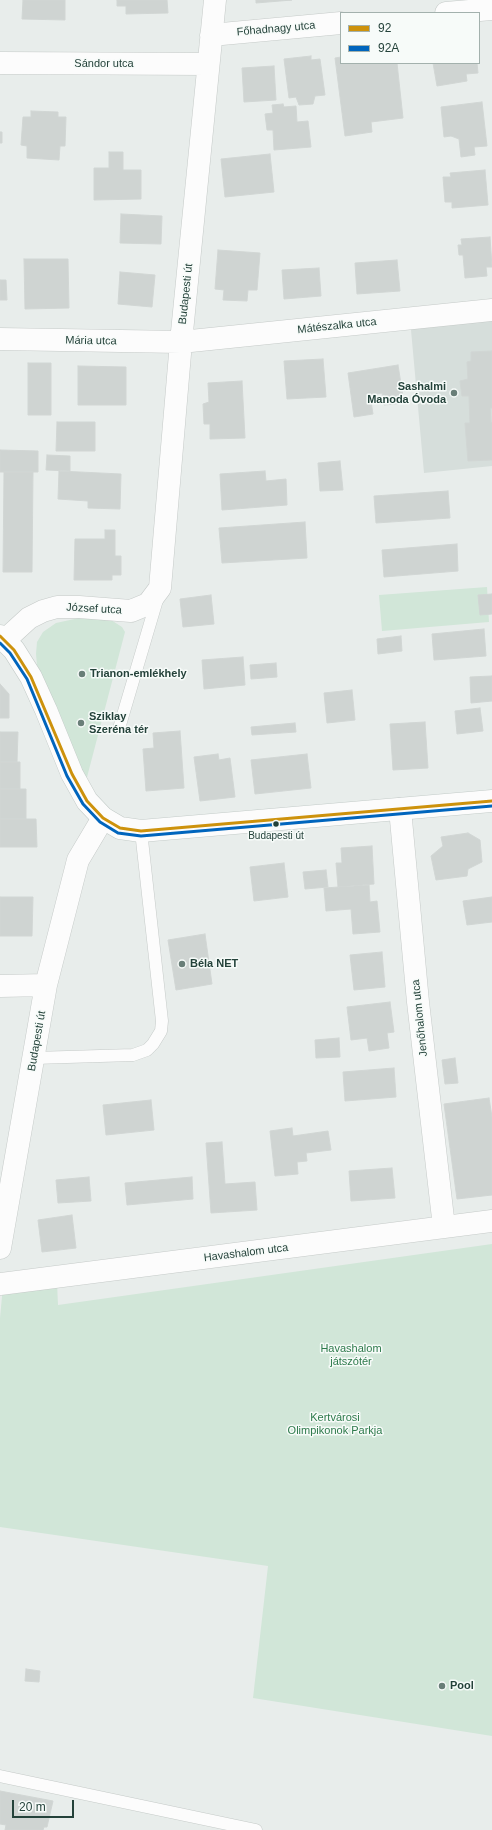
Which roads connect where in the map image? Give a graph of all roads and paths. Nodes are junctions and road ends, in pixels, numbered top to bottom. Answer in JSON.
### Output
{"nodes":[{"id":1,"x":215,"y":0,"type":"edge"},
{"id":2,"x":492,"y":9,"type":"edge"},
{"id":3,"x":458,"y":12,"type":"edge"},
{"id":4,"x":340,"y":23,"type":"edge"},
{"id":5,"x":211,"y":35,"type":"junction"},
{"id":6,"x":0,"y":63,"type":"edge"},
{"id":7,"x":208,"y":64,"type":"junction"},
{"id":8,"x":492,"y":310,"type":"edge"},
{"id":9,"x":0,"y":339,"type":"edge"},
{"id":10,"x":181,"y":342,"type":"junction"},
{"id":11,"x":160,"y":588,"type":"junction"},
{"id":12,"x":2,"y":638,"type":"edge"},
{"id":13,"x":120,"y":725,"type":"dead end"},
{"id":14,"x":492,"y":801,"type":"edge"},
{"id":15,"x":400,"y":809,"type":"junction"},
{"id":16,"x":98,"y":814,"type":"junction"},
{"id":17,"x":142,"y":831,"type":"junction"},
{"id":18,"x":46,"y":985,"type":"junction"},
{"id":19,"x":0,"y":986,"type":"edge"},
{"id":20,"x":34,"y":1058,"type":"junction"},
{"id":21,"x":492,"y":1221,"type":"edge"},
{"id":22,"x":444,"y":1227,"type":"junction"},
{"id":23,"x":0,"y":1248,"type":"edge"},
{"id":24,"x":0,"y":1284,"type":"edge"},
{"id":25,"x":0,"y":1776,"type":"edge"},
{"id":26,"x":256,"y":1830,"type":"edge"}],
"edges":[{"from":1,"to":5,"type":"street","name":"Budapesti út"},
{"from":2,"to":3,"type":"street"},
{"from":4,"to":5,"type":"street","name":"Főhadnagy utca"},
{"from":5,"to":7,"type":"street","name":"Budapesti út"},
{"from":6,"to":7,"type":"street","name":"Sándor utca"},
{"from":7,"to":10,"type":"street","name":"Budapesti út"},
{"from":8,"to":10,"type":"street","name":"Mátészalka utca"},
{"from":9,"to":10,"type":"street","name":"Mária utca"},
{"from":10,"to":11,"type":"street","name":"Budapesti út"},
{"from":11,"to":12,"type":"street","name":"József utca"},
{"from":11,"to":13,"type":"lane"},
{"from":12,"to":16,"type":"street","name":"József utca"},
{"from":14,"to":15,"type":"street"},
{"from":15,"to":17,"type":"street"},
{"from":15,"to":22,"type":"street","name":"Jenőhalom utca"},
{"from":16,"to":17,"type":"street"},
{"from":16,"to":18,"type":"street","name":"Budapesti út"},
{"from":17,"to":20,"type":"lane"},
{"from":18,"to":19,"type":"street"},
{"from":18,"to":20,"type":"street","name":"Budapesti út"},
{"from":20,"to":23,"type":"street","name":"Budapesti út"},
{"from":21,"to":22,"type":"street","name":"Havashalom utca"},
{"from":22,"to":24,"type":"street","name":"Havashalom utca"},
{"from":25,"to":26,"type":"lane"}]}
